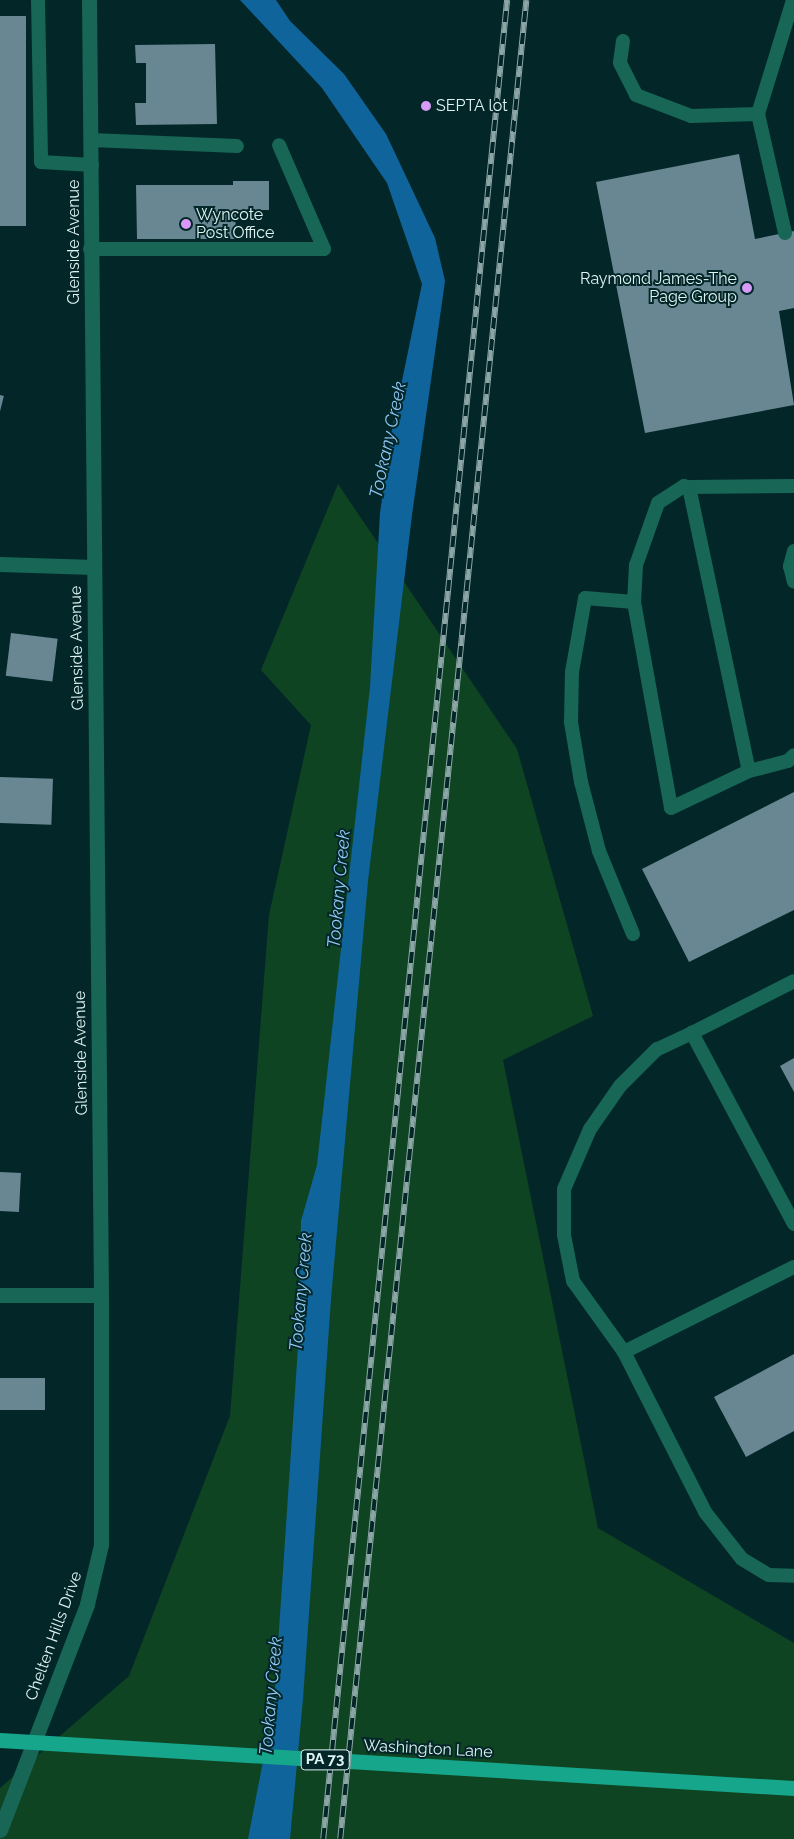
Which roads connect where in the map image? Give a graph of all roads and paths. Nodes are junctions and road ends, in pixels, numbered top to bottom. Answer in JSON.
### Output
{"nodes":[{"id":1,"x":38,"y":0,"type":"edge"},
{"id":2,"x":89,"y":0,"type":"edge"},
{"id":3,"x":793,"y":0,"type":"edge"},
{"id":4,"x":623,"y":41,"type":"dead end"},
{"id":5,"x":758,"y":114,"type":"junction"},
{"id":6,"x":91,"y":140,"type":"junction"},
{"id":7,"x":279,"y":145,"type":"dead end"},
{"id":8,"x":237,"y":146,"type":"dead end"},
{"id":9,"x":92,"y":166,"type":"junction"},
{"id":10,"x":785,"y":233,"type":"dead end"},
{"id":11,"x":90,"y":249,"type":"junction"},
{"id":12,"x":794,"y":486,"type":"edge"},
{"id":13,"x":689,"y":487,"type":"junction"},
{"id":14,"x":794,"y":551,"type":"edge"},
{"id":15,"x":0,"y":564,"type":"edge"},
{"id":16,"x":94,"y":567,"type":"junction"},
{"id":17,"x":794,"y":582,"type":"edge"},
{"id":18,"x":634,"y":602,"type":"junction"},
{"id":19,"x":794,"y":755,"type":"edge"},
{"id":20,"x":749,"y":771,"type":"junction"},
{"id":21,"x":634,"y":934,"type":"dead end"},
{"id":22,"x":794,"y":981,"type":"edge"},
{"id":23,"x":692,"y":1033,"type":"junction"},
{"id":24,"x":794,"y":1224,"type":"edge"},
{"id":25,"x":794,"y":1267,"type":"edge"},
{"id":26,"x":0,"y":1294,"type":"edge"},
{"id":27,"x":101,"y":1295,"type":"junction"},
{"id":28,"x":624,"y":1352,"type":"junction"},
{"id":29,"x":794,"y":1576,"type":"edge"},
{"id":30,"x":0,"y":1740,"type":"edge"},
{"id":31,"x":794,"y":1788,"type":"edge"},
{"id":32,"x":0,"y":1830,"type":"edge"}],
"edges":[{"from":1,"to":9,"type":"lane"},
{"from":2,"to":6,"type":"street","name":"Glenside Avenue"},
{"from":3,"to":5,"type":"lane"},
{"from":4,"to":5,"type":"lane"},
{"from":5,"to":10,"type":"lane"},
{"from":6,"to":8,"type":"lane"},
{"from":6,"to":9,"type":"street","name":"Glenside Avenue"},
{"from":7,"to":11,"type":"lane"},
{"from":9,"to":11,"type":"street","name":"Glenside Avenue"},
{"from":11,"to":16,"type":"street","name":"Glenside Avenue"},
{"from":12,"to":13,"type":"lane"},
{"from":13,"to":18,"type":"lane"},
{"from":13,"to":20,"type":"lane"},
{"from":14,"to":17,"type":"lane"},
{"from":15,"to":16,"type":"street"},
{"from":16,"to":27,"type":"street","name":"Glenside Avenue"},
{"from":18,"to":20,"type":"lane"},
{"from":18,"to":21,"type":"lane"},
{"from":19,"to":20,"type":"lane"},
{"from":22,"to":23,"type":"lane"},
{"from":23,"to":24,"type":"lane"},
{"from":23,"to":28,"type":"lane"},
{"from":25,"to":28,"type":"lane"},
{"from":26,"to":27,"type":"street"},
{"from":27,"to":32,"type":"street","name":"Chelten Hills Drive"},
{"from":28,"to":29,"type":"lane"},
{"from":30,"to":31,"type":"main road","name":"Washington Lane","number":"PA 73"}]}
